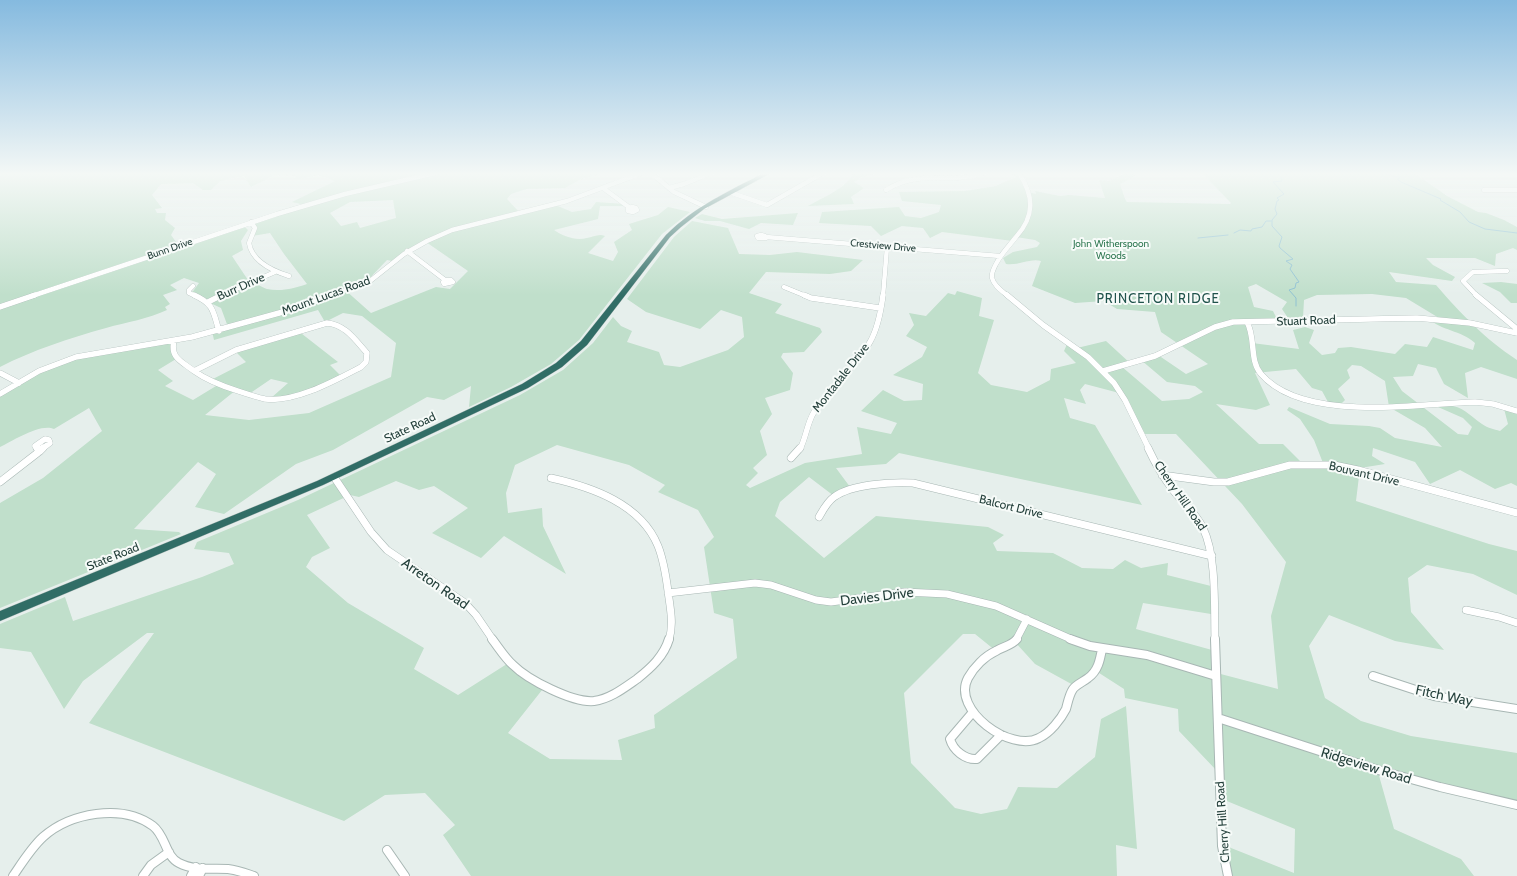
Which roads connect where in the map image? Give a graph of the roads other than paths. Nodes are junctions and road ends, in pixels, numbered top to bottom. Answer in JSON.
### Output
{"nodes":[{"id":1,"x":279,"y":214,"type":"edge"},
{"id":2,"x":513,"y":214,"type":"edge"},
{"id":3,"x":695,"y":214,"type":"edge"},
{"id":4,"x":1028,"y":214,"type":"edge"},
{"id":5,"x":252,"y":222,"type":"junction"},
{"id":6,"x":766,"y":236,"type":"dead end"},
{"id":7,"x":887,"y":246,"type":"junction"},
{"id":8,"x":408,"y":251,"type":"junction"},
{"id":9,"x":1000,"y":256,"type":"junction"},
{"id":10,"x":1507,"y":271,"type":"dead end"},
{"id":11,"x":275,"y":272,"type":"junction"},
{"id":12,"x":289,"y":276,"type":"dead end"},
{"id":13,"x":443,"y":279,"type":"dead end"},
{"id":14,"x":193,"y":286,"type":"dead end"},
{"id":15,"x":784,"y":287,"type":"dead end"},
{"id":16,"x":208,"y":302,"type":"junction"},
{"id":17,"x":0,"y":307,"type":"edge"},
{"id":18,"x":880,"y":308,"type":"junction"},
{"id":19,"x":1247,"y":322,"type":"junction"},
{"id":20,"x":1517,"y":329,"type":"edge"},
{"id":21,"x":219,"y":330,"type":"junction"},
{"id":22,"x":1517,"y":333,"type":"edge"},
{"id":23,"x":174,"y":340,"type":"junction"},
{"id":24,"x":193,"y":371,"type":"junction"},
{"id":25,"x":1103,"y":371,"type":"junction"},
{"id":26,"x":0,"y":373,"type":"edge"},
{"id":27,"x":19,"y":383,"type":"junction"},
{"id":28,"x":0,"y":394,"type":"edge"},
{"id":29,"x":1517,"y":411,"type":"edge"},
{"id":30,"x":40,"y":451,"type":"dead end"},
{"id":31,"x":791,"y":458,"type":"dead end"},
{"id":32,"x":1162,"y":475,"type":"junction"},
{"id":33,"x":334,"y":477,"type":"junction"},
{"id":34,"x":551,"y":478,"type":"dead end"},
{"id":35,"x":0,"y":482,"type":"edge"},
{"id":36,"x":1517,"y":513,"type":"edge"},
{"id":37,"x":819,"y":517,"type":"dead end"},
{"id":38,"x":1212,"y":556,"type":"junction"},
{"id":39,"x":668,"y":593,"type":"junction"},
{"id":40,"x":1466,"y":610,"type":"dead end"},
{"id":41,"x":0,"y":616,"type":"edge"},
{"id":42,"x":1027,"y":619,"type":"junction"},
{"id":43,"x":1517,"y":623,"type":"edge"},
{"id":44,"x":1102,"y":648,"type":"junction"},
{"id":45,"x":1216,"y":676,"type":"junction"},
{"id":46,"x":1373,"y":676,"type":"dead end"},
{"id":47,"x":1517,"y":709,"type":"edge"},
{"id":48,"x":973,"y":712,"type":"junction"},
{"id":49,"x":1218,"y":718,"type":"junction"},
{"id":50,"x":1001,"y":736,"type":"junction"},
{"id":51,"x":1517,"y":805,"type":"edge"},
{"id":52,"x":387,"y":850,"type":"dead end"},
{"id":53,"x":169,"y":852,"type":"junction"},
{"id":54,"x":199,"y":870,"type":"edge"},
{"id":55,"x":13,"y":876,"type":"edge"},
{"id":56,"x":143,"y":876,"type":"edge"},
{"id":57,"x":190,"y":876,"type":"edge"},
{"id":58,"x":254,"y":876,"type":"edge"},
{"id":59,"x":405,"y":876,"type":"edge"},
{"id":60,"x":1228,"y":876,"type":"edge"}],
"edges":[{"from":1,"to":5,"type":"street","name":"Bunn Drive"},
{"from":2,"to":8,"type":"street","name":"Mount Lucas Road"},
{"from":3,"to":33,"type":"highway","name":"State Road"},
{"from":4,"to":9,"type":"street","name":"Cherry Hill Road"},
{"from":5,"to":11,"type":"street"},
{"from":5,"to":17,"type":"street","name":"Bunn Drive"},
{"from":6,"to":7,"type":"street","name":"Crestview Drive"},
{"from":7,"to":9,"type":"street","name":"Crestview Drive"},
{"from":7,"to":18,"type":"street","name":"Montadale Drive"},
{"from":8,"to":13,"type":"street"},
{"from":8,"to":21,"type":"street","name":"Mount Lucas Road"},
{"from":9,"to":25,"type":"street","name":"Cherry Hill Road"},
{"from":10,"to":20,"type":"street"},
{"from":11,"to":12,"type":"street"},
{"from":11,"to":16,"type":"street","name":"Burr Drive"},
{"from":14,"to":16,"type":"street"},
{"from":15,"to":18,"type":"street"},
{"from":16,"to":21,"type":"street"},
{"from":18,"to":31,"type":"street","name":"Montadale Drive"},
{"from":19,"to":22,"type":"street","name":"Stuart Road"},
{"from":19,"to":25,"type":"street","name":"Stuart Road"},
{"from":19,"to":29,"type":"street"},
{"from":21,"to":23,"type":"street","name":"Mount Lucas Road"},
{"from":23,"to":24,"type":"street"},
{"from":23,"to":27,"type":"street","name":"Mount Lucas Road"},
{"from":24,"to":24,"type":"street"},
{"from":25,"to":32,"type":"street","name":"Cherry Hill Road"},
{"from":26,"to":27,"type":"street"},
{"from":27,"to":28,"type":"street","name":"Mount Lucas Road"},
{"from":30,"to":35,"type":"street"},
{"from":32,"to":36,"type":"street","name":"Bouvant Drive"},
{"from":32,"to":38,"type":"street","name":"Cherry Hill Road"},
{"from":33,"to":39,"type":"street","name":"Arreton Road"},
{"from":33,"to":41,"type":"highway","name":"State Road"},
{"from":34,"to":39,"type":"street","name":"Arreton Road"},
{"from":37,"to":38,"type":"street","name":"Balcort Drive"},
{"from":38,"to":45,"type":"street","name":"Cherry Hill Road"},
{"from":39,"to":42,"type":"street","name":"Davies Drive"},
{"from":40,"to":43,"type":"street"},
{"from":42,"to":44,"type":"street","name":"Davies Drive"},
{"from":42,"to":48,"type":"street"},
{"from":44,"to":45,"type":"street","name":"Davies Drive"},
{"from":44,"to":50,"type":"street"},
{"from":45,"to":49,"type":"street","name":"Cherry Hill Road"},
{"from":46,"to":47,"type":"street","name":"Fitch Way"},
{"from":48,"to":50,"type":"street"},
{"from":48,"to":50,"type":"street"},
{"from":49,"to":51,"type":"street","name":"Ridgeview Road"},
{"from":49,"to":60,"type":"street","name":"Cherry Hill Road"},
{"from":52,"to":59,"type":"street"},
{"from":53,"to":54,"type":"street"},
{"from":53,"to":55,"type":"street"},
{"from":53,"to":56,"type":"street"},
{"from":54,"to":57,"type":"street"},
{"from":54,"to":58,"type":"street"}]}
